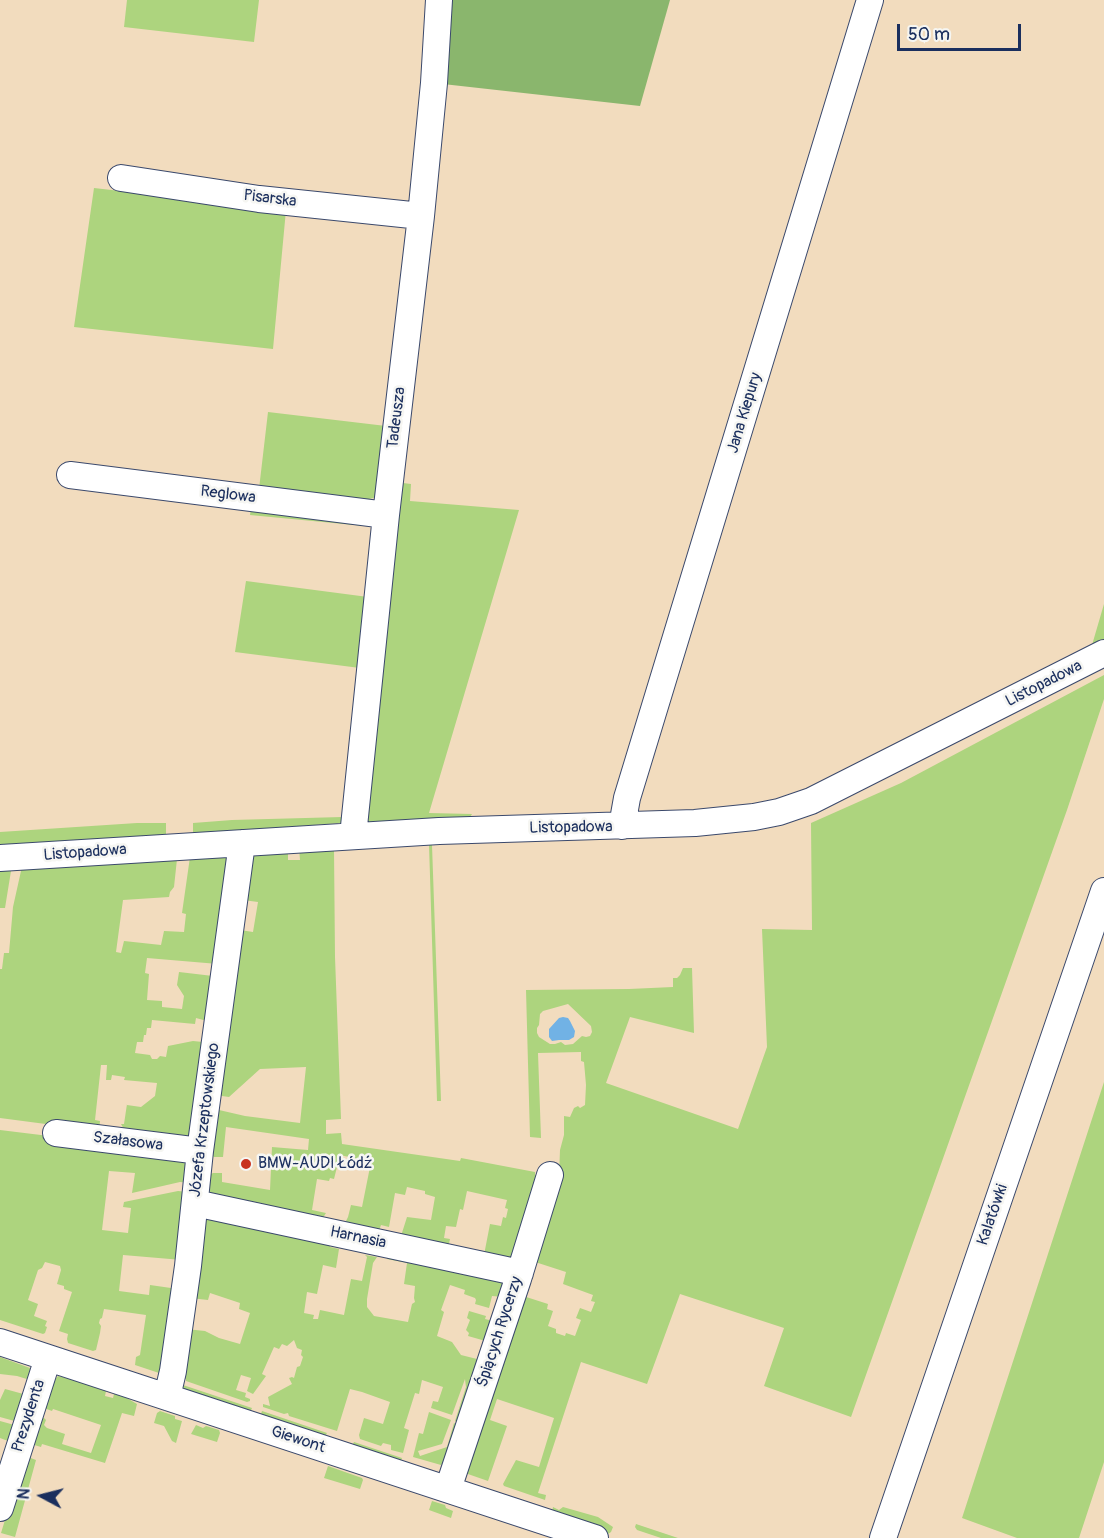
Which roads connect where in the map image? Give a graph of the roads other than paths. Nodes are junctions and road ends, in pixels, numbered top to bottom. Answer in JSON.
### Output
{"nodes":[{"id":1,"x":440,"y":0,"type":"edge"},
{"id":2,"x":870,"y":0,"type":"edge"},
{"id":3,"x":121,"y":178,"type":"dead end"},
{"id":4,"x":421,"y":216,"type":"junction"},
{"id":5,"x":70,"y":475,"type":"dead end"},
{"id":6,"x":386,"y":515,"type":"junction"},
{"id":7,"x":1104,"y":653,"type":"edge"},
{"id":8,"x":622,"y":826,"type":"junction"},
{"id":9,"x":353,"y":836,"type":"junction"},
{"id":10,"x":242,"y":843,"type":"junction"},
{"id":11,"x":0,"y":858,"type":"edge"},
{"id":12,"x":1104,"y":891,"type":"edge"},
{"id":13,"x":56,"y":1133,"type":"dead end"},
{"id":14,"x":200,"y":1151,"type":"junction"},
{"id":15,"x":550,"y":1175,"type":"dead end"},
{"id":16,"x":195,"y":1203,"type":"junction"},
{"id":17,"x":520,"y":1273,"type":"junction"},
{"id":18,"x":0,"y":1342,"type":"edge"},
{"id":19,"x":48,"y":1358,"type":"junction"},
{"id":20,"x":167,"y":1397,"type":"junction"},
{"id":21,"x":448,"y":1489,"type":"junction"},
{"id":22,"x":0,"y":1508,"type":"edge"},
{"id":23,"x":595,"y":1538,"type":"edge"},
{"id":24,"x":883,"y":1538,"type":"edge"}],
"edges":[{"from":1,"to":4,"type":"street","name":"Tadeusza"},
{"from":2,"to":8,"type":"street","name":"Jana Kiepury"},
{"from":3,"to":4,"type":"street","name":"Pisarska"},
{"from":4,"to":6,"type":"street","name":"Tadeusza"},
{"from":5,"to":6,"type":"street","name":"Reglowa"},
{"from":6,"to":9,"type":"street","name":"Tadeusza"},
{"from":7,"to":8,"type":"street","name":"Listopadowa"},
{"from":8,"to":9,"type":"street","name":"Listopadowa"},
{"from":9,"to":10,"type":"street","name":"Listopadowa"},
{"from":10,"to":11,"type":"street","name":"Listopadowa"},
{"from":10,"to":14,"type":"street","name":"Józefa Krzeptowskiego"},
{"from":12,"to":24,"type":"street","name":"Kalatówki"},
{"from":13,"to":14,"type":"street","name":"Szałasowa"},
{"from":14,"to":16,"type":"street","name":"Józefa Krzeptowskiego"},
{"from":15,"to":17,"type":"street","name":"Śpiących Rycerzy"},
{"from":16,"to":17,"type":"street","name":"Harnasia"},
{"from":16,"to":20,"type":"street","name":"Józefa Krzeptowskiego"},
{"from":17,"to":21,"type":"street","name":"Śpiących Rycerzy"},
{"from":18,"to":19,"type":"street","name":"Giewont"},
{"from":19,"to":20,"type":"street","name":"Giewont"},
{"from":19,"to":22,"type":"street","name":"Prezydenta"},
{"from":20,"to":21,"type":"street","name":"Giewont"},
{"from":21,"to":23,"type":"street","name":"Giewont"}]}
